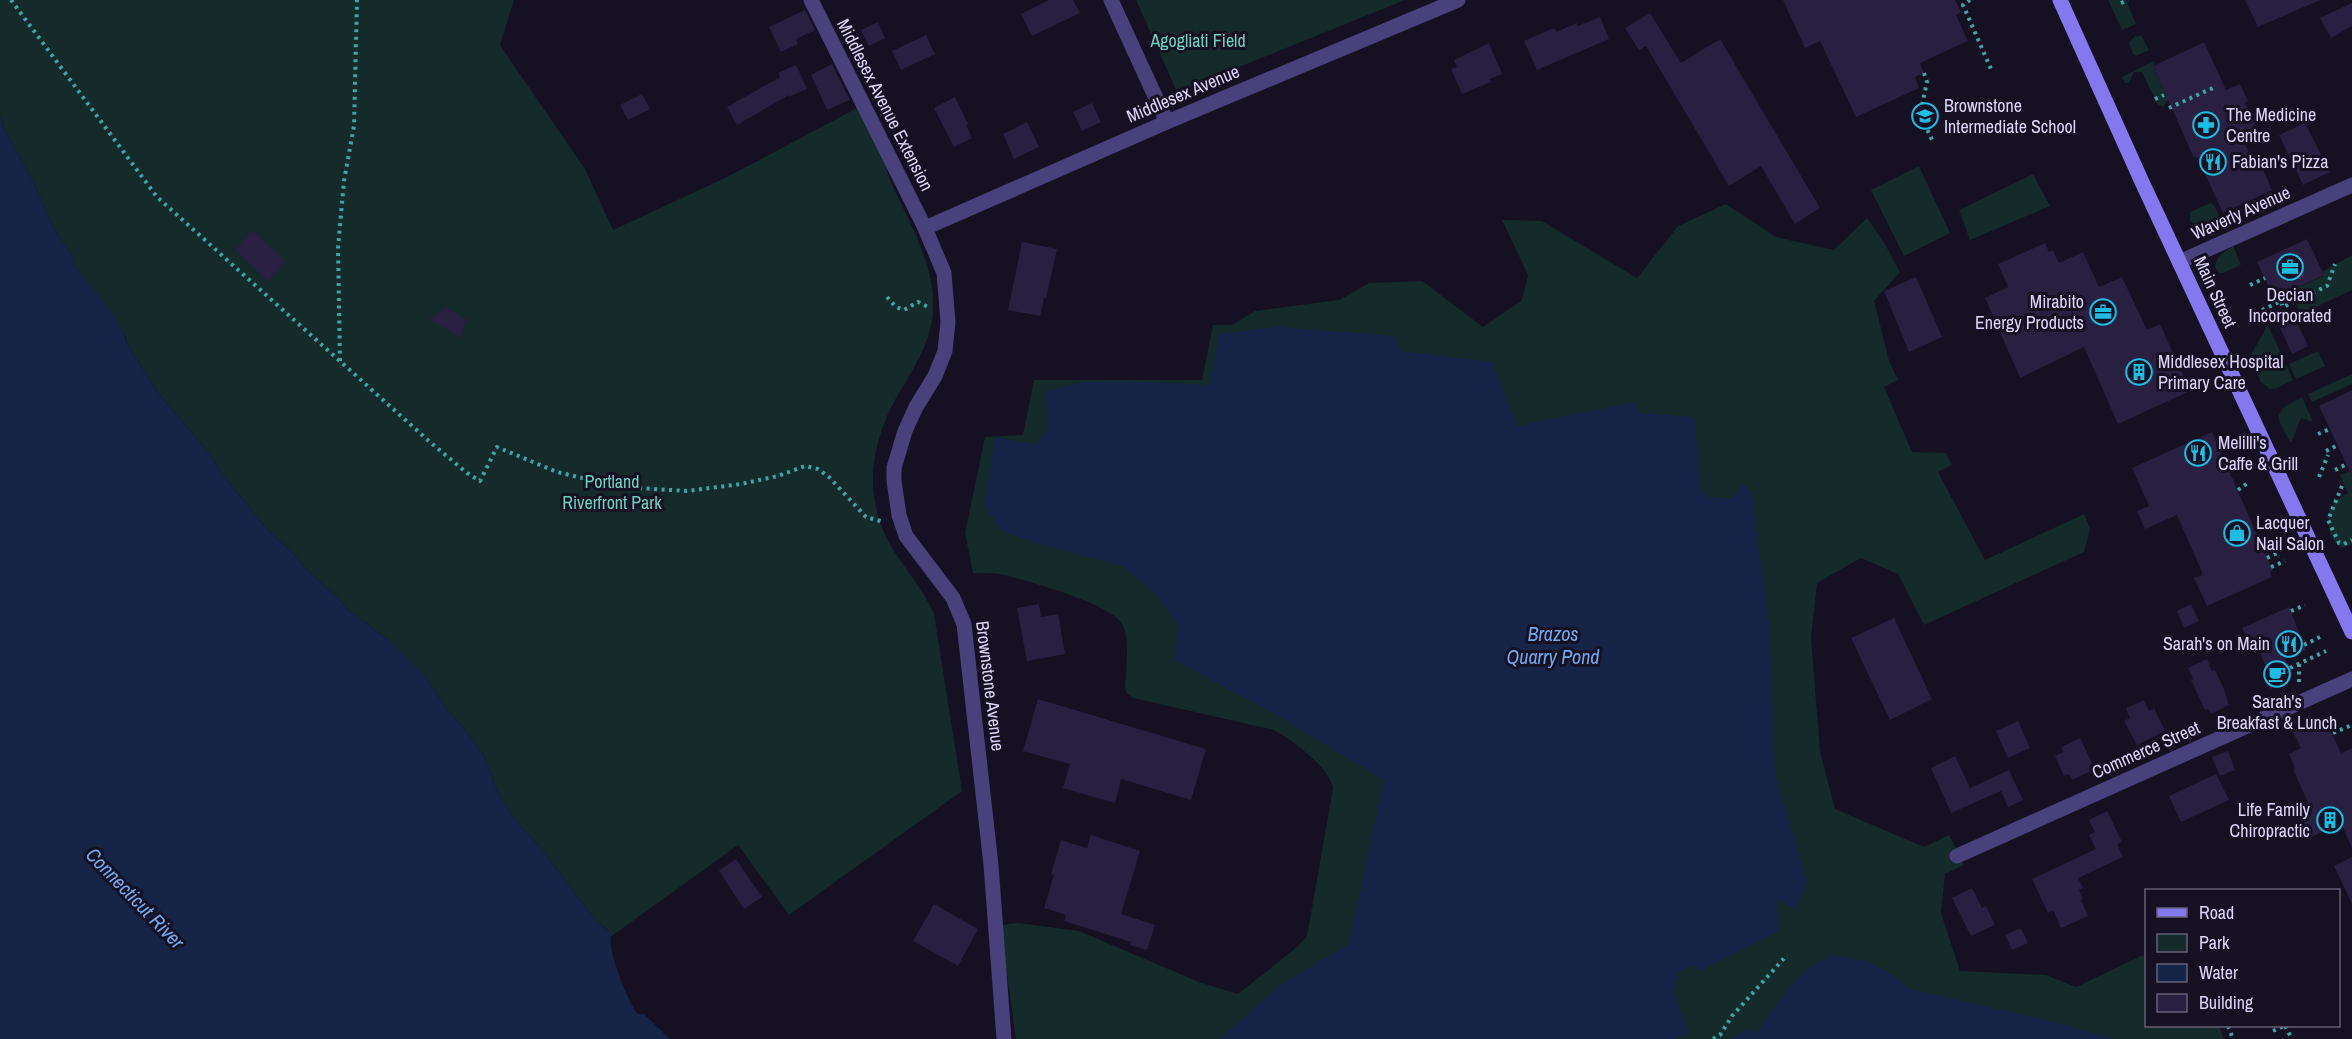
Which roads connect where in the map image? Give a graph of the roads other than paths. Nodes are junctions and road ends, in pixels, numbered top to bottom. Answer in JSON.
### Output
{"nodes":[{"id":1,"x":811,"y":0,"type":"edge"},
{"id":2,"x":1111,"y":0,"type":"edge"},
{"id":3,"x":1458,"y":0,"type":"edge"},
{"id":4,"x":2060,"y":0,"type":"edge"},
{"id":5,"x":1167,"y":122,"type":"junction"},
{"id":6,"x":2352,"y":186,"type":"edge"},
{"id":7,"x":925,"y":228,"type":"junction"},
{"id":8,"x":2179,"y":262,"type":"junction"},
{"id":9,"x":2352,"y":632,"type":"edge"},
{"id":10,"x":2352,"y":679,"type":"edge"},
{"id":11,"x":1957,"y":856,"type":"dead end"},
{"id":12,"x":1004,"y":1039,"type":"edge"}],
"edges":[{"from":1,"to":7,"type":"street","name":"Middlesex Avenue Extension"},
{"from":2,"to":5,"type":"street"},
{"from":3,"to":5,"type":"street","name":"Middlesex Avenue"},
{"from":4,"to":8,"type":"main road","name":"Main Street"},
{"from":5,"to":7,"type":"street","name":"Middlesex Avenue"},
{"from":6,"to":8,"type":"street","name":"Waverly Avenue"},
{"from":7,"to":12,"type":"street","name":"Brownstone Avenue"},
{"from":8,"to":9,"type":"main road","name":"Main Street"},
{"from":10,"to":11,"type":"street","name":"Commerce Street"}]}
